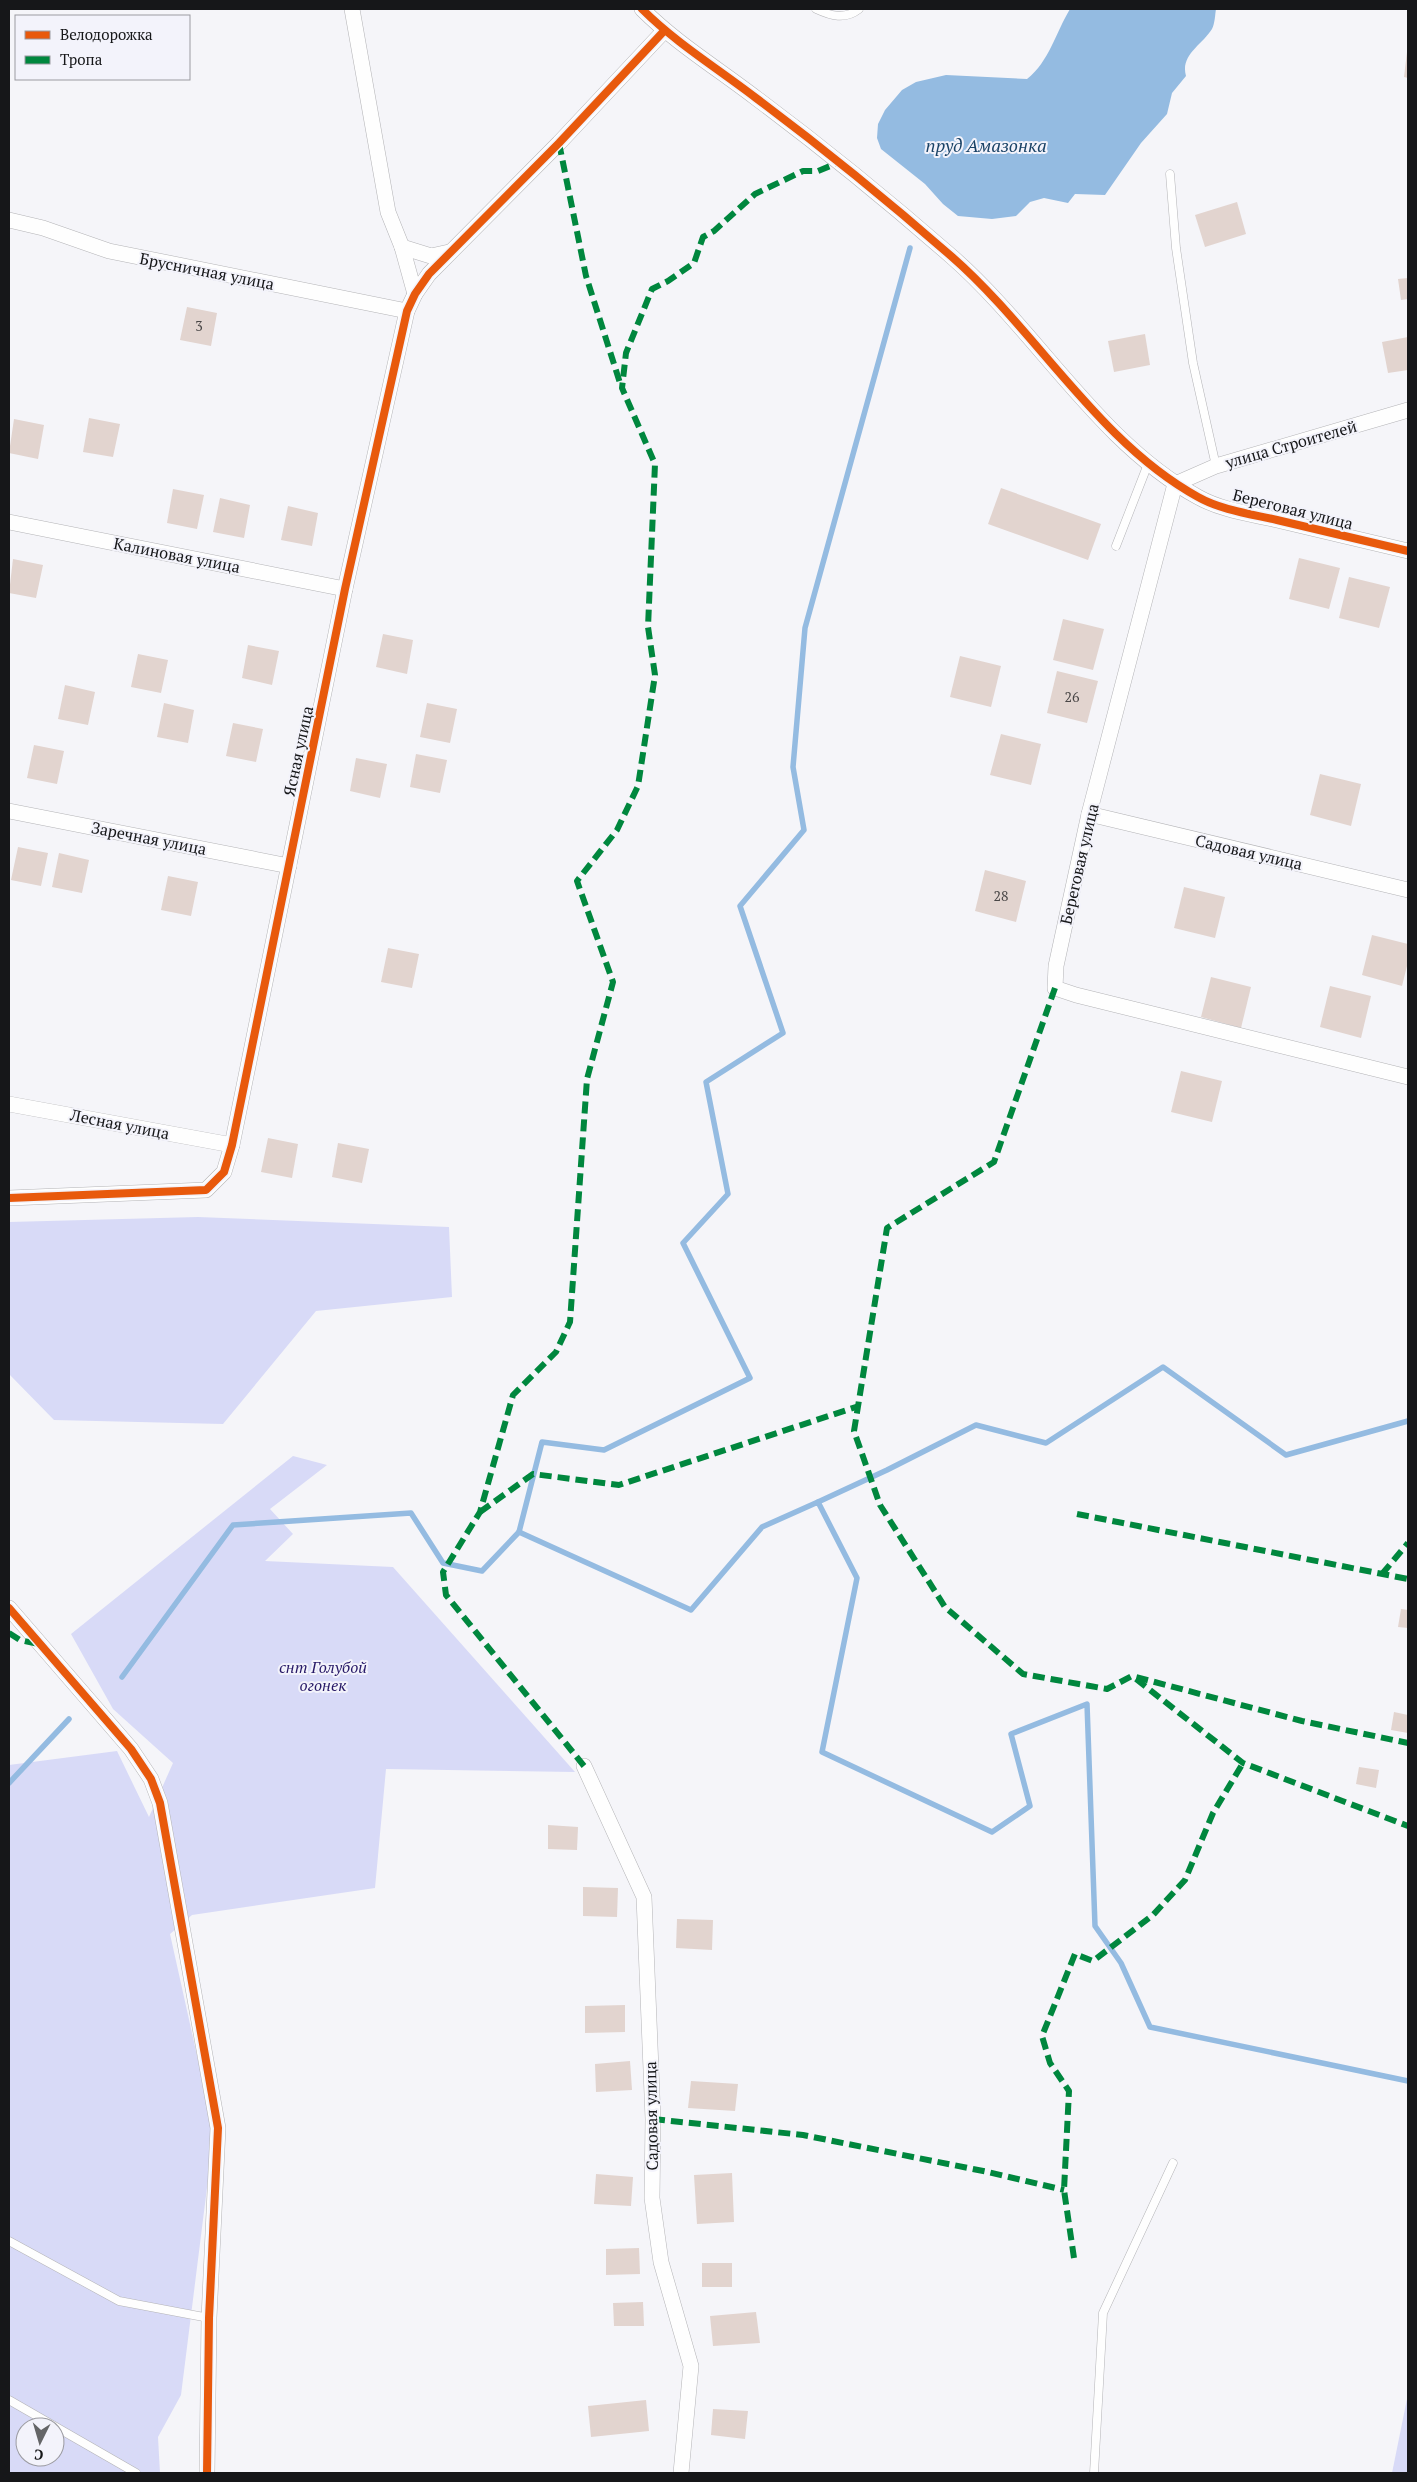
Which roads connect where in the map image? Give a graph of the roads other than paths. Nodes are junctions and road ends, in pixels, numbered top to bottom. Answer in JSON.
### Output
{"nodes":[{"id":1,"x":352,"y":9,"type":"edge"},
{"id":2,"x":642,"y":9,"type":"edge"},
{"id":3,"x":816,"y":9,"type":"edge"},
{"id":4,"x":859,"y":9,"type":"edge"},
{"id":5,"x":664,"y":31,"type":"junction"},
{"id":6,"x":1170,"y":174,"type":"dead end"},
{"id":7,"x":9,"y":220,"type":"edge"},
{"id":8,"x":402,"y":247,"type":"junction"},
{"id":9,"x":449,"y":252,"type":"junction"},
{"id":10,"x":415,"y":294,"type":"junction"},
{"id":11,"x":407,"y":311,"type":"junction"},
{"id":12,"x":1408,"y":410,"type":"edge"},
{"id":13,"x":1148,"y":464,"type":"junction"},
{"id":14,"x":1216,"y":466,"type":"junction"},
{"id":15,"x":1175,"y":484,"type":"junction"},
{"id":16,"x":9,"y":522,"type":"edge"},
{"id":17,"x":1116,"y":546,"type":"dead end"},
{"id":18,"x":1408,"y":551,"type":"edge"},
{"id":19,"x":345,"y":589,"type":"junction"},
{"id":20,"x":9,"y":811,"type":"edge"},
{"id":21,"x":1090,"y":814,"type":"junction"},
{"id":22,"x":289,"y":866,"type":"junction"},
{"id":23,"x":1408,"y":890,"type":"edge"},
{"id":24,"x":1408,"y":1077,"type":"edge"},
{"id":25,"x":9,"y":1104,"type":"edge"},
{"id":26,"x":232,"y":1145,"type":"junction"},
{"id":27,"x":9,"y":1198,"type":"edge"},
{"id":28,"x":9,"y":1608,"type":"edge"},
{"id":29,"x":584,"y":1766,"type":"dead end"},
{"id":30,"x":1173,"y":2163,"type":"dead end"},
{"id":31,"x":9,"y":2241,"type":"edge"},
{"id":32,"x":208,"y":2318,"type":"junction"},
{"id":33,"x":9,"y":2400,"type":"edge"},
{"id":34,"x":136,"y":2473,"type":"edge"},
{"id":35,"x":206,"y":2473,"type":"edge"},
{"id":36,"x":681,"y":2473,"type":"edge"},
{"id":37,"x":1094,"y":2473,"type":"edge"}],
"edges":[{"from":1,"to":8,"type":"street"},
{"from":2,"to":5,"type":"street"},
{"from":3,"to":4,"type":"lane"},
{"from":5,"to":9,"type":"street","name":"Ясная улица"},
{"from":5,"to":13,"type":"street"},
{"from":6,"to":14,"type":"lane"},
{"from":7,"to":11,"type":"street","name":"Брусничная улица"},
{"from":8,"to":9,"type":"street"},
{"from":8,"to":10,"type":"street"},
{"from":9,"to":10,"type":"street","name":"Ясная улица"},
{"from":10,"to":11,"type":"street","name":"Ясная улица"},
{"from":11,"to":19,"type":"street","name":"Ясная улица"},
{"from":12,"to":14,"type":"street","name":"улица Строителей"},
{"from":13,"to":15,"type":"street"},
{"from":13,"to":17,"type":"lane"},
{"from":14,"to":15,"type":"street","name":"улица Строителей"},
{"from":15,"to":18,"type":"street","name":"Береговая улица"},
{"from":15,"to":21,"type":"street","name":"Береговая улица"},
{"from":16,"to":19,"type":"street","name":"Калиновая улица"},
{"from":19,"to":22,"type":"street","name":"Ясная улица"},
{"from":20,"to":22,"type":"street","name":"Заречная улица"},
{"from":21,"to":23,"type":"street","name":"Садовая улица"},
{"from":21,"to":24,"type":"street","name":"Береговая улица"},
{"from":22,"to":26,"type":"street","name":"Ясная улица"},
{"from":25,"to":26,"type":"street","name":"Лесная улица"},
{"from":26,"to":27,"type":"street","name":"Ясная улица"},
{"from":28,"to":32,"type":"street"},
{"from":29,"to":36,"type":"street","name":"Садовая улица"},
{"from":30,"to":37,"type":"lane"},
{"from":31,"to":32,"type":"lane"},
{"from":32,"to":35,"type":"street"},
{"from":33,"to":34,"type":"lane"}]}
